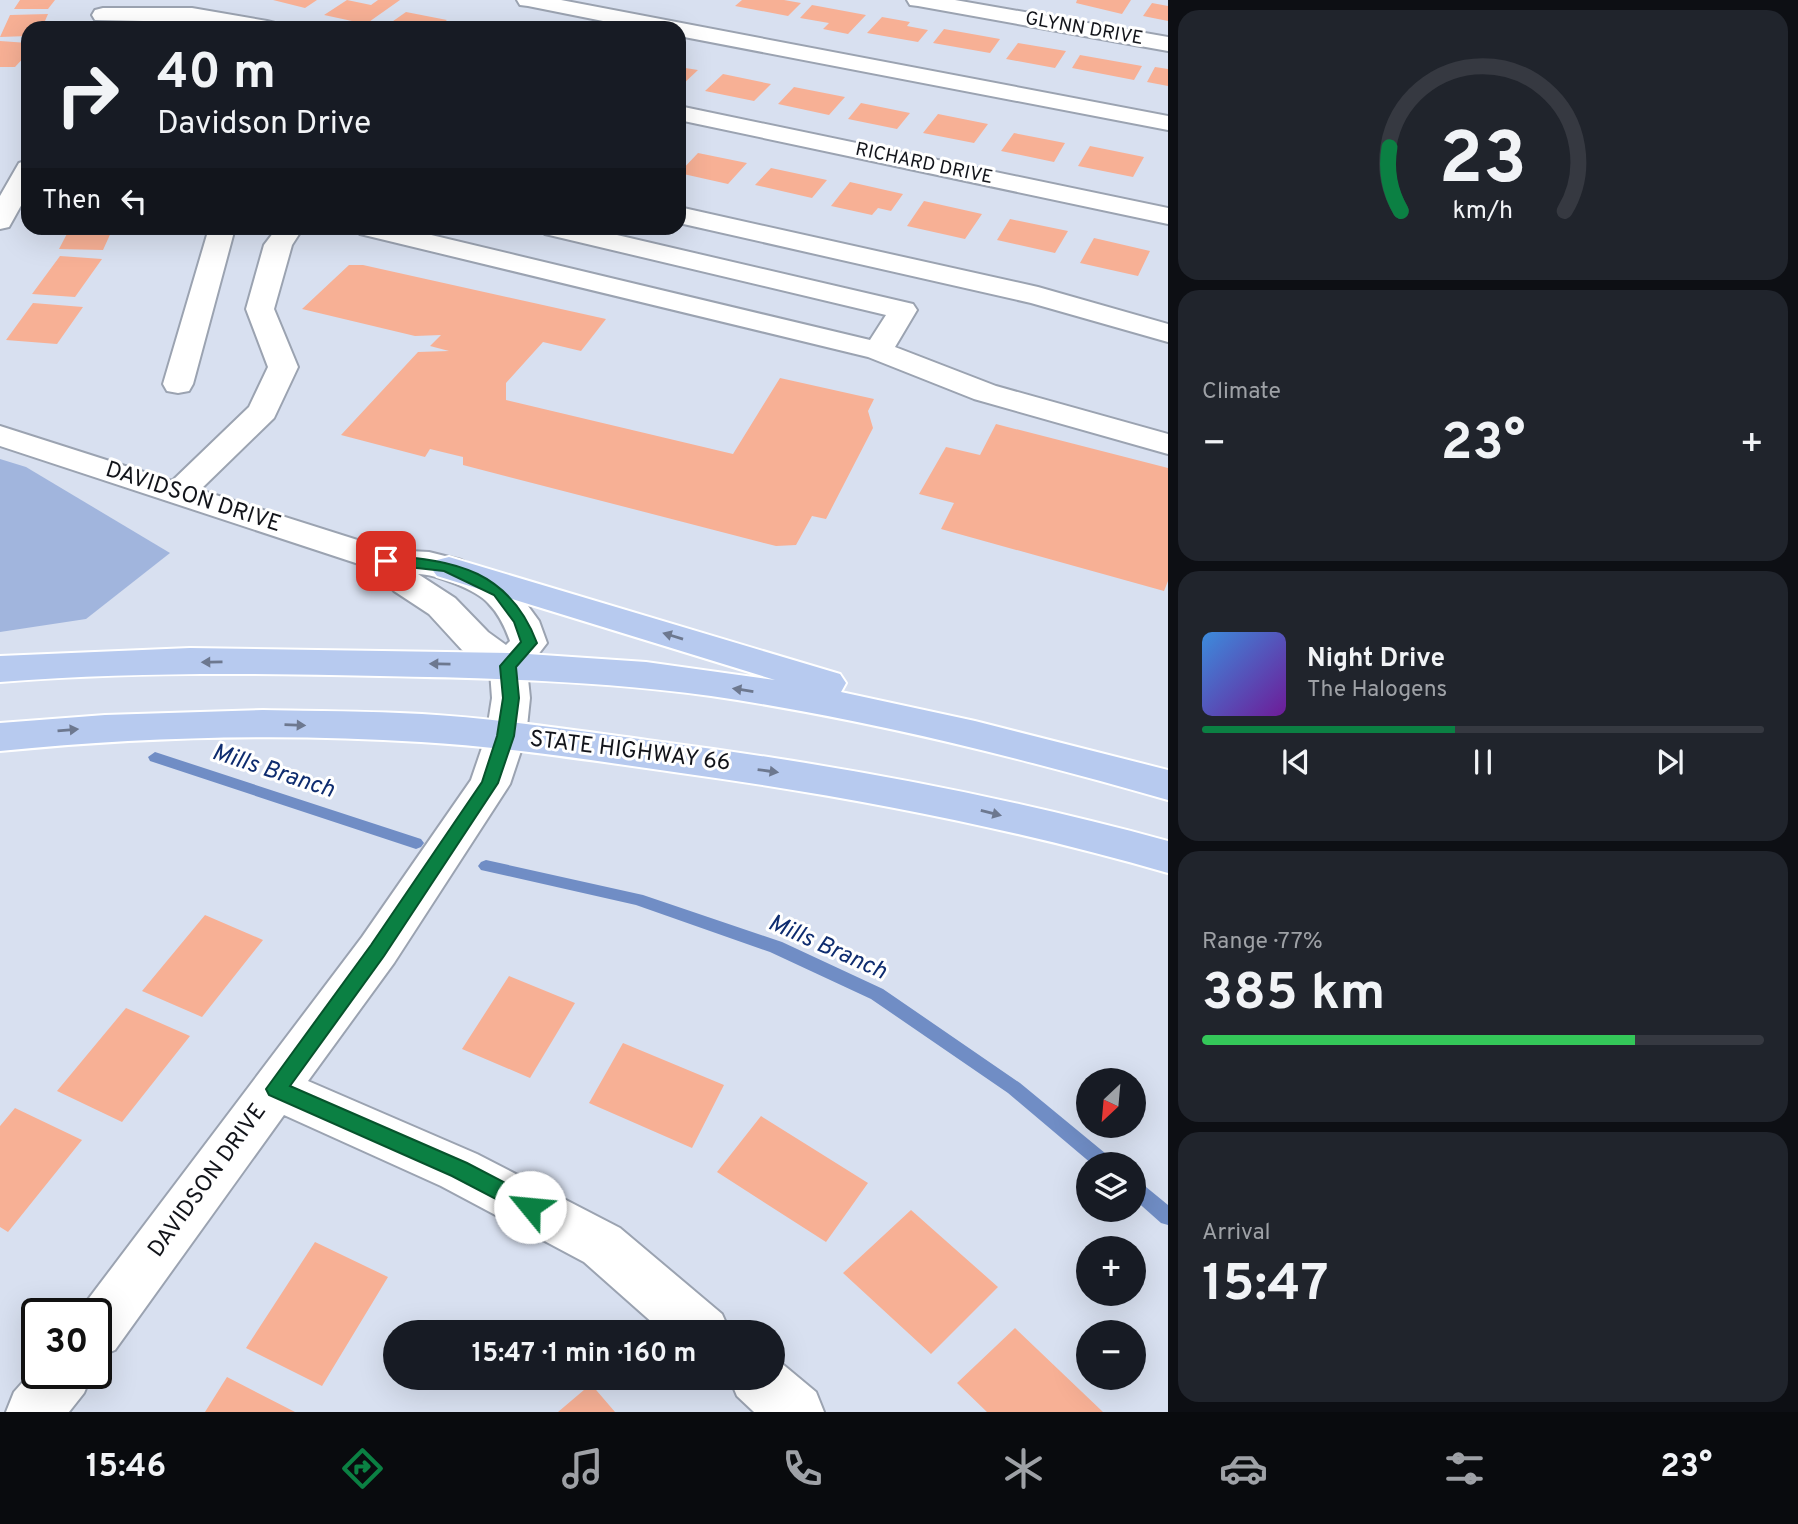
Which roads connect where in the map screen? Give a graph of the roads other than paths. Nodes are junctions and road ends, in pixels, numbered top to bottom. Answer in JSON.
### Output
{"nodes":[{"id":1,"x":528,"y":0,"type":"edge"},
{"id":2,"x":918,"y":0,"type":"edge"},
{"id":3,"x":103,"y":14,"type":"edge"},
{"id":4,"x":227,"y":21,"type":"edge"},
{"id":5,"x":636,"y":21,"type":"edge"},
{"id":6,"x":686,"y":30,"type":"edge"},
{"id":7,"x":1168,"y":44,"type":"edge"},
{"id":8,"x":686,"y":114,"type":"edge"},
{"id":9,"x":1168,"y":123,"type":"edge"},
{"id":10,"x":21,"y":181,"type":"edge"},
{"id":11,"x":1168,"y":216,"type":"edge"},
{"id":12,"x":686,"y":217,"type":"edge"},
{"id":13,"x":0,"y":221,"type":"edge"},
{"id":14,"x":220,"y":235,"type":"edge"},
{"id":15,"x":285,"y":235,"type":"edge"},
{"id":16,"x":399,"y":235,"type":"edge"},
{"id":17,"x":585,"y":235,"type":"edge"},
{"id":18,"x":1168,"y":333,"type":"edge"},
{"id":19,"x":878,"y":351,"type":"junction"},
{"id":20,"x":178,"y":384,"type":"dead end"},
{"id":21,"x":0,"y":436,"type":"edge"},
{"id":22,"x":1168,"y":444,"type":"edge"},
{"id":23,"x":178,"y":493,"type":"junction"},
{"id":24,"x":386,"y":561,"type":"junction"},
{"id":25,"x":449,"y":568,"type":"junction"},
{"id":26,"x":508,"y":666,"type":"junction"},
{"id":27,"x":0,"y":669,"type":"edge"},
{"id":28,"x":506,"y":736,"type":"junction"},
{"id":29,"x":0,"y":737,"type":"edge"},
{"id":30,"x":1090,"y":765,"type":"junction"},
{"id":31,"x":1168,"y":785,"type":"edge"},
{"id":32,"x":1168,"y":857,"type":"edge"},
{"id":33,"x":276,"y":1089,"type":"junction"},
{"id":34,"x":112,"y":1310,"type":"edge"},
{"id":35,"x":689,"y":1320,"type":"edge"},
{"id":36,"x":53,"y":1389,"type":"edge"},
{"id":37,"x":771,"y":1390,"type":"edge"},
{"id":38,"x":34,"y":1412,"type":"edge"},
{"id":39,"x":796,"y":1412,"type":"edge"}],
"edges":[{"from":1,"to":5,"type":"street"},
{"from":2,"to":7,"type":"street","name":"GLYNN DRIVE"},
{"from":3,"to":4,"type":"street"},
{"from":6,"to":9,"type":"street"},
{"from":8,"to":11,"type":"street","name":"RICHARD DRIVE"},
{"from":10,"to":13,"type":"street"},
{"from":12,"to":18,"type":"street"},
{"from":14,"to":20,"type":"street"},
{"from":15,"to":23,"type":"street"},
{"from":16,"to":19,"type":"street"},
{"from":17,"to":19,"type":"street"},
{"from":19,"to":22,"type":"street"},
{"from":21,"to":23,"type":"street","name":"DAVIDSON DRIVE"},
{"from":23,"to":24,"type":"street","name":"DAVIDSON DRIVE"},
{"from":24,"to":25,"type":"street","name":"DAVIDSON DRIVE"},
{"from":24,"to":26,"type":"street","name":"DAVIDSON DRIVE"},
{"from":25,"to":26,"type":"street","name":"DAVIDSON DRIVE"},
{"from":30,"to":25,"type":"main road","one_way":true},
{"from":26,"to":27,"type":"main road","one_way":true},
{"from":26,"to":28,"type":"street","name":"DAVIDSON DRIVE"},
{"from":30,"to":26,"type":"main road","one_way":true},
{"from":29,"to":28,"type":"main road","name":"STATE HIGHWAY 66","one_way":true},
{"from":28,"to":32,"type":"main road","name":"STATE HIGHWAY 66","one_way":true},
{"from":28,"to":33,"type":"street","name":"DAVIDSON DRIVE"},
{"from":30,"to":31,"type":"main road"},
{"from":33,"to":34,"type":"street","name":"DAVIDSON DRIVE"},
{"from":33,"to":35,"type":"street"},
{"from":36,"to":38,"type":"street"},
{"from":37,"to":39,"type":"street"}]}
